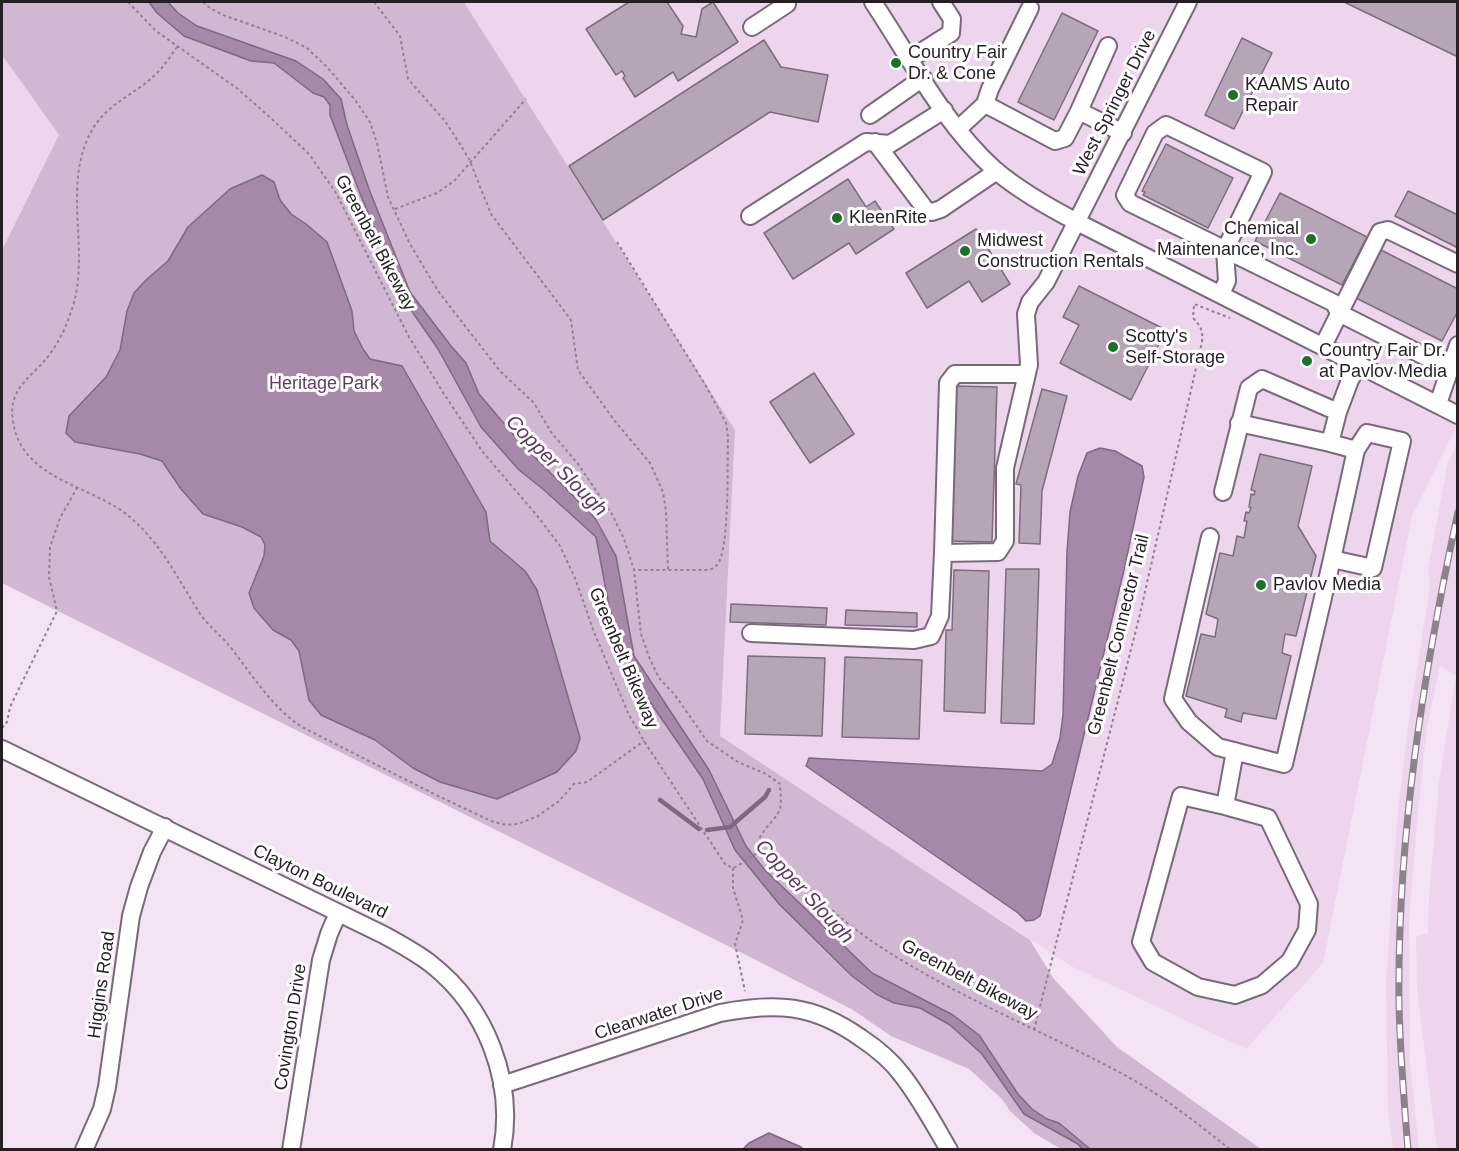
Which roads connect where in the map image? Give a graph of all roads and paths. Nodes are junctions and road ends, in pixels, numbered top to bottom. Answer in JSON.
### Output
{"nodes":[{"id":1,"x":128,"y":2,"type":"edge"},
{"id":2,"x":203,"y":2,"type":"edge"},
{"id":3,"x":374,"y":2,"type":"edge"},
{"id":4,"x":873,"y":2,"type":"edge"},
{"id":5,"x":941,"y":2,"type":"edge"},
{"id":6,"x":1188,"y":2,"type":"edge"},
{"id":7,"x":787,"y":4,"type":"dead end"},
{"id":8,"x":1030,"y":8,"type":"dead end"},
{"id":9,"x":753,"y":27,"type":"dead end"},
{"id":10,"x":1108,"y":46,"type":"dead end"},
{"id":11,"x":177,"y":47,"type":"junction"},
{"id":12,"x":910,"y":59,"type":"junction"},
{"id":13,"x":922,"y":78,"type":"junction"},
{"id":14,"x":526,"y":99,"type":"dead end"},
{"id":15,"x":985,"y":104,"type":"junction"},
{"id":16,"x":944,"y":110,"type":"junction"},
{"id":17,"x":1079,"y":111,"type":"junction"},
{"id":18,"x":870,"y":115,"type":"dead end"},
{"id":19,"x":958,"y":129,"type":"junction"},
{"id":20,"x":1123,"y":132,"type":"junction"},
{"id":21,"x":875,"y":142,"type":"junction"},
{"id":22,"x":470,"y":162,"type":"junction"},
{"id":23,"x":997,"y":171,"type":"junction"},
{"id":24,"x":394,"y":209,"type":"junction"},
{"id":25,"x":750,"y":216,"type":"dead end"},
{"id":26,"x":1077,"y":222,"type":"junction"},
{"id":27,"x":617,"y":242,"type":"dead end"},
{"id":28,"x":1225,"y":250,"type":"junction"},
{"id":29,"x":1458,"y":264,"type":"edge"},
{"id":30,"x":1221,"y":294,"type":"junction"},
{"id":31,"x":1240,"y":304,"type":"junction"},
{"id":32,"x":1340,"y":313,"type":"junction"},
{"id":33,"x":1458,"y":345,"type":"edge"},
{"id":34,"x":1323,"y":346,"type":"junction"},
{"id":35,"x":1359,"y":364,"type":"junction"},
{"id":36,"x":1450,"y":369,"type":"junction"},
{"id":37,"x":1027,"y":374,"type":"junction"},
{"id":38,"x":1438,"y":404,"type":"junction"},
{"id":39,"x":1338,"y":412,"type":"junction"},
{"id":40,"x":1458,"y":415,"type":"edge"},
{"id":41,"x":1239,"y":423,"type":"junction"},
{"id":42,"x":1330,"y":443,"type":"junction"},
{"id":43,"x":1356,"y":450,"type":"junction"},
{"id":44,"x":78,"y":487,"type":"junction"},
{"id":45,"x":1223,"y":492,"type":"dead end"},
{"id":46,"x":1210,"y":537,"type":"dead end"},
{"id":47,"x":943,"y":553,"type":"junction"},
{"id":48,"x":1332,"y":559,"type":"junction"},
{"id":49,"x":668,"y":569,"type":"junction"},
{"id":50,"x":634,"y":570,"type":"junction"},
{"id":51,"x":751,"y":633,"type":"dead end"},
{"id":52,"x":2,"y":728,"type":"edge"},
{"id":53,"x":644,"y":741,"type":"junction"},
{"id":54,"x":2,"y":749,"type":"edge"},
{"id":55,"x":1235,"y":751,"type":"junction"},
{"id":56,"x":1225,"y":806,"type":"junction"},
{"id":57,"x":165,"y":827,"type":"junction"},
{"id":58,"x":756,"y":854,"type":"junction"},
{"id":59,"x":733,"y":868,"type":"junction"},
{"id":60,"x":338,"y":913,"type":"junction"},
{"id":61,"x":745,"y":991,"type":"dead end"},
{"id":62,"x":1034,"y":1030,"type":"junction"},
{"id":63,"x":502,"y":1085,"type":"junction"},
{"id":64,"x":84,"y":1149,"type":"edge"},
{"id":65,"x":291,"y":1149,"type":"edge"},
{"id":66,"x":502,"y":1149,"type":"edge"},
{"id":67,"x":949,"y":1149,"type":"edge"},
{"id":68,"x":1231,"y":1149,"type":"edge"}],
"edges":[{"from":1,"to":11,"type":"path","name":"Greenbelt Bikeway"},
{"from":2,"to":24,"type":"path"},
{"from":3,"to":22,"type":"path"},
{"from":4,"to":12,"type":"street"},
{"from":5,"to":12,"type":"street"},
{"from":6,"to":20,"type":"street","name":"West Springer Drive"},
{"from":7,"to":9,"type":"street"},
{"from":8,"to":15,"type":"street"},
{"from":10,"to":17,"type":"street"},
{"from":11,"to":44,"type":"path"},
{"from":11,"to":53,"type":"path","name":"Greenbelt Bikeway"},
{"from":12,"to":13,"type":"street"},
{"from":13,"to":16,"type":"street"},
{"from":13,"to":18,"type":"street"},
{"from":14,"to":22,"type":"path"},
{"from":15,"to":17,"type":"street"},
{"from":15,"to":19,"type":"street"},
{"from":16,"to":19,"type":"street"},
{"from":16,"to":21,"type":"street"},
{"from":17,"to":20,"type":"street"},
{"from":19,"to":23,"type":"street"},
{"from":20,"to":26,"type":"street","name":"West Springer Drive"},
{"from":21,"to":23,"type":"street"},
{"from":21,"to":25,"type":"street"},
{"from":22,"to":24,"type":"path"},
{"from":22,"to":49,"type":"path"},
{"from":23,"to":26,"type":"street"},
{"from":24,"to":50,"type":"path"},
{"from":26,"to":30,"type":"street"},
{"from":26,"to":37,"type":"street","name":"West Springer Drive"},
{"from":27,"to":49,"type":"path"},
{"from":28,"to":28,"type":"street"},
{"from":28,"to":30,"type":"street"},
{"from":28,"to":32,"type":"street"},
{"from":29,"to":32,"type":"street"},
{"from":30,"to":31,"type":"street"},
{"from":31,"to":34,"type":"street"},
{"from":31,"to":62,"type":"path","name":"Greenbelt Connector Trail"},
{"from":32,"to":34,"type":"street"},
{"from":32,"to":36,"type":"street"},
{"from":33,"to":36,"type":"street"},
{"from":34,"to":35,"type":"street"},
{"from":35,"to":38,"type":"street"},
{"from":35,"to":39,"type":"street"},
{"from":36,"to":38,"type":"street"},
{"from":37,"to":47,"type":"street","name":"West Springer Drive"},
{"from":37,"to":47,"type":"street"},
{"from":38,"to":40,"type":"street"},
{"from":39,"to":41,"type":"street"},
{"from":39,"to":42,"type":"street"},
{"from":41,"to":42,"type":"street"},
{"from":41,"to":45,"type":"street"},
{"from":42,"to":43,"type":"street"},
{"from":43,"to":48,"type":"street"},
{"from":43,"to":48,"type":"street"},
{"from":44,"to":52,"type":"path"},
{"from":44,"to":53,"type":"path"},
{"from":46,"to":55,"type":"street"},
{"from":47,"to":51,"type":"street"},
{"from":48,"to":55,"type":"street"},
{"from":49,"to":50,"type":"path"},
{"from":50,"to":58,"type":"path"},
{"from":53,"to":59,"type":"path","name":"Greenbelt Bikeway"},
{"from":54,"to":57,"type":"street","name":"Clayton Boulevard"},
{"from":55,"to":56,"type":"street"},
{"from":56,"to":56,"type":"street"},
{"from":57,"to":60,"type":"street","name":"Clayton Boulevard"},
{"from":57,"to":64,"type":"street","name":"Higgins Road"},
{"from":58,"to":59,"type":"path"},
{"from":58,"to":62,"type":"path","name":"Greenbelt Bikeway"},
{"from":59,"to":61,"type":"path"},
{"from":60,"to":63,"type":"street","name":"Clayton Boulevard"},
{"from":60,"to":65,"type":"street","name":"Covington Drive"},
{"from":62,"to":68,"type":"path","name":"Greenbelt Bikeway"},
{"from":63,"to":66,"type":"street","name":"Clayton Boulevard"},
{"from":63,"to":67,"type":"street","name":"Clearwater Drive"}]}
